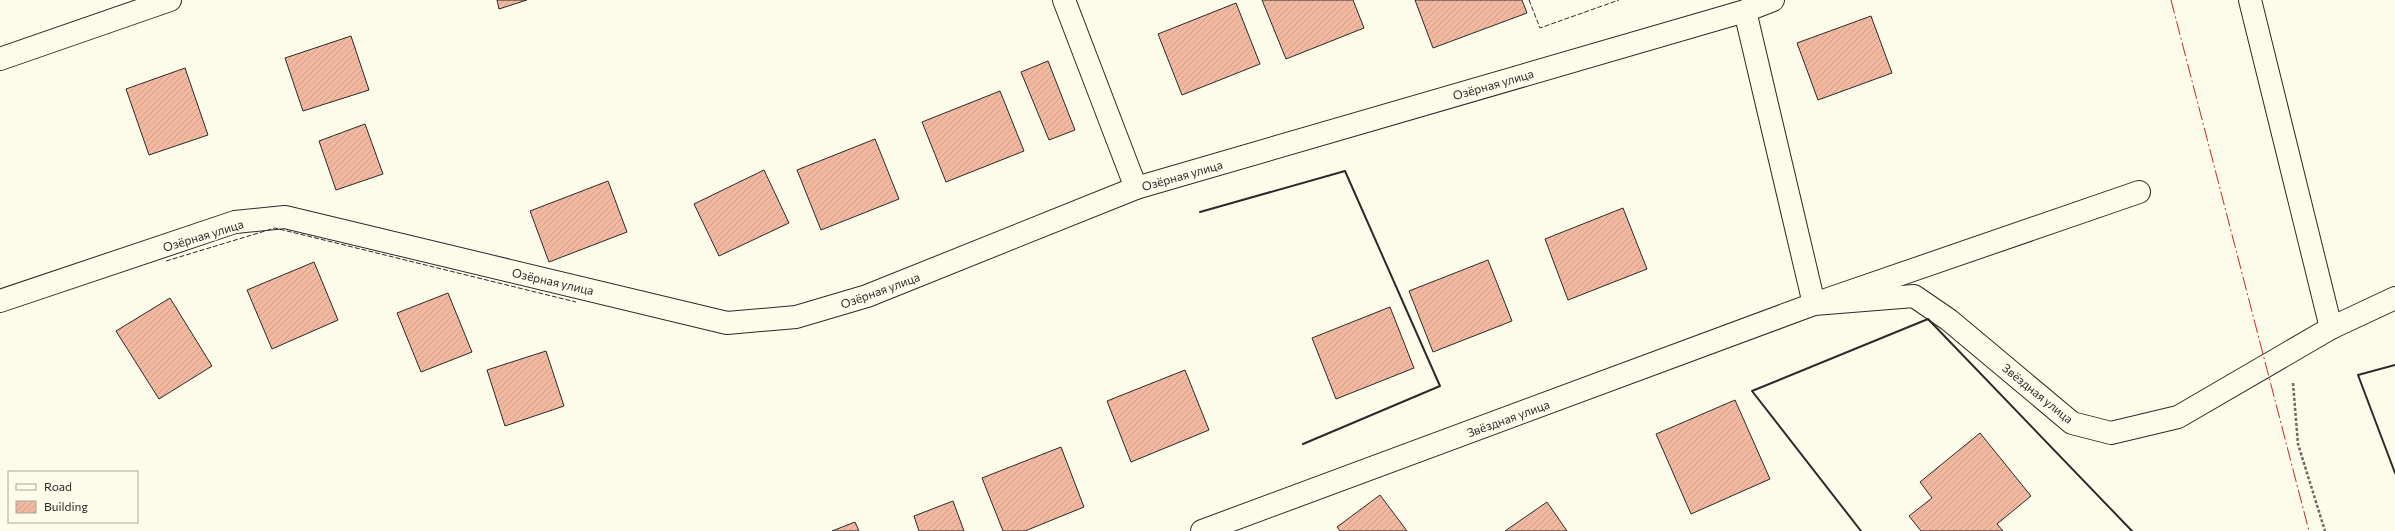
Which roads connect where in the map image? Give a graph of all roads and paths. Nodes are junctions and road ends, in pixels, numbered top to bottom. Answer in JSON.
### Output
{"nodes":[{"id":1,"x":170,"y":0,"type":"edge"},
{"id":2,"x":1064,"y":0,"type":"edge"},
{"id":3,"x":1773,"y":0,"type":"edge"},
{"id":4,"x":2250,"y":0,"type":"edge"},
{"id":5,"x":1745,"y":11,"type":"junction"},
{"id":6,"x":0,"y":59,"type":"edge"},
{"id":7,"x":1136,"y":188,"type":"junction"},
{"id":8,"x":2139,"y":192,"type":"dead end"},
{"id":9,"x":2395,"y":298,"type":"edge"},
{"id":10,"x":0,"y":301,"type":"edge"},
{"id":11,"x":1814,"y":304,"type":"junction"},
{"id":12,"x":2331,"y":328,"type":"junction"},
{"id":13,"x":2293,"y":377,"type":"dead end"},
{"id":14,"x":1202,"y":531,"type":"edge"},
{"id":15,"x":2325,"y":531,"type":"edge"}],
"edges":[{"from":1,"to":6,"type":"street"},
{"from":2,"to":7,"type":"street"},
{"from":3,"to":5,"type":"street","name":"Озёрная улица"},
{"from":4,"to":12,"type":"street"},
{"from":5,"to":7,"type":"street","name":"Озёрная улица"},
{"from":5,"to":11,"type":"street"},
{"from":7,"to":10,"type":"street","name":"Озёрная улица"},
{"from":8,"to":11,"type":"street","name":"Звёздная улица"},
{"from":9,"to":12,"type":"street","name":"Звёздная улица"},
{"from":11,"to":12,"type":"street","name":"Звёздная улица"},
{"from":11,"to":14,"type":"street","name":"Звёздная улица"},
{"from":13,"to":15,"type":"path"}]}
